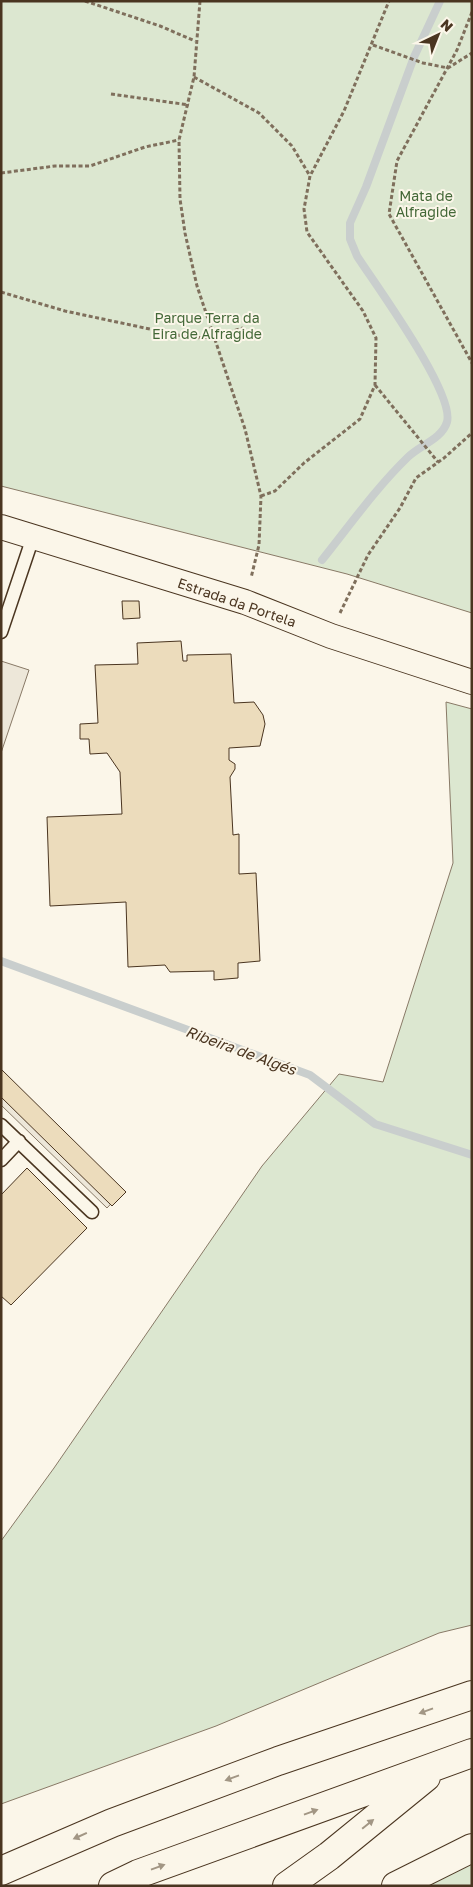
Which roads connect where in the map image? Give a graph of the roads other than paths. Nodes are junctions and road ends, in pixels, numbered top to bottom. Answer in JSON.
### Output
{"nodes":[{"id":1,"x":1,"y":527,"type":"edge"},
{"id":2,"x":33,"y":537,"type":"junction"},
{"id":3,"x":1,"y":632,"type":"edge"},
{"id":4,"x":472,"y":682,"type":"edge"},
{"id":5,"x":1,"y":1124,"type":"edge"},
{"id":6,"x":19,"y":1141,"type":"junction"},
{"id":7,"x":1,"y":1160,"type":"edge"},
{"id":8,"x":92,"y":1212,"type":"dead end"},
{"id":9,"x":472,"y":1694,"type":"edge"},
{"id":10,"x":472,"y":1753,"type":"edge"},
{"id":11,"x":442,"y":1764,"type":"junction"},
{"id":12,"x":472,"y":1848,"type":"edge"},
{"id":13,"x":1,"y":1872,"type":"edge"},
{"id":14,"x":113,"y":1886,"type":"edge"},
{"id":15,"x":288,"y":1886,"type":"edge"},
{"id":16,"x":396,"y":1886,"type":"edge"}],
"edges":[{"from":1,"to":2,"type":"street","name":"Estrada da Portela"},
{"from":2,"to":3,"type":"lane"},
{"from":2,"to":4,"type":"street","name":"Estrada da Portela"},
{"from":5,"to":6,"type":"lane"},
{"from":6,"to":7,"type":"lane"},
{"from":6,"to":8,"type":"lane"},
{"from":9,"to":13,"type":"main road","one_way":true},
{"from":10,"to":11,"type":"main road"},
{"from":14,"to":11,"type":"main road","one_way":true},
{"from":15,"to":11,"type":"main road","one_way":true},
{"from":12,"to":16,"type":"main road"}]}
